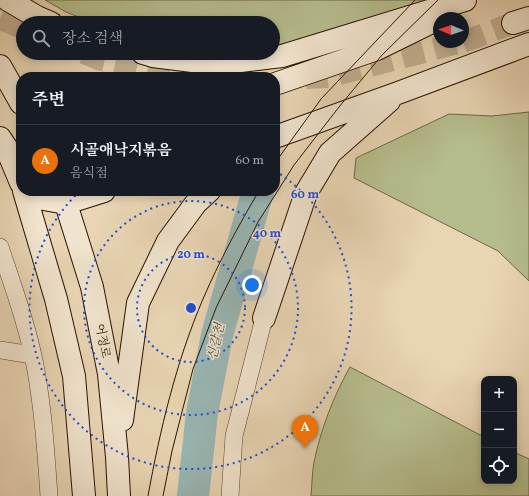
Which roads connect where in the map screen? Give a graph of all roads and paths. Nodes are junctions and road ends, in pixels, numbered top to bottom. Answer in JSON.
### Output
{"nodes":[{"id":1,"x":8,"y":0,"type":"edge"},
{"id":2,"x":465,"y":0,"type":"edge"},
{"id":3,"x":477,"y":0,"type":"edge"},
{"id":4,"x":452,"y":12,"type":"edge"},
{"id":5,"x":34,"y":16,"type":"edge"},
{"id":6,"x":433,"y":21,"type":"edge"},
{"id":7,"x":529,"y":44,"type":"edge"},
{"id":8,"x":280,"y":56,"type":"edge"},
{"id":9,"x":184,"y":60,"type":"edge"},
{"id":10,"x":249,"y":60,"type":"edge"},
{"id":11,"x":0,"y":66,"type":"edge"},
{"id":12,"x":280,"y":82,"type":"edge"},
{"id":13,"x":398,"y":93,"type":"junction"},
{"id":14,"x":16,"y":94,"type":"edge"},
{"id":15,"x":280,"y":136,"type":"edge"},
{"id":16,"x":0,"y":138,"type":"edge"},
{"id":17,"x":16,"y":168,"type":"edge"},
{"id":18,"x":28,"y":196,"type":"edge"},
{"id":19,"x":204,"y":196,"type":"edge"},
{"id":20,"x":64,"y":197,"type":"edge"},
{"id":21,"x":0,"y":248,"type":"edge"},
{"id":22,"x":264,"y":318,"type":"joint"},
{"id":23,"x":0,"y":350,"type":"edge"},
{"id":24,"x":32,"y":355,"type":"junction"},
{"id":25,"x":117,"y":457,"type":"junction"},
{"id":26,"x":49,"y":496,"type":"edge"},
{"id":27,"x":84,"y":496,"type":"edge"},
{"id":28,"x":119,"y":496,"type":"edge"},
{"id":29,"x":230,"y":496,"type":"edge"}],
"edges":[{"from":1,"to":5,"type":"main road"},
{"from":2,"to":8,"type":"main road"},
{"from":3,"to":4,"type":"main road"},
{"from":6,"to":12,"type":"main road"},
{"from":7,"to":13,"type":"main road"},
{"from":9,"to":10,"type":"main road"},
{"from":11,"to":14,"type":"main road"},
{"from":13,"to":15,"type":"main road"},
{"from":13,"to":22,"type":"main road"},
{"from":16,"to":17,"type":"main road"},
{"from":18,"to":27,"type":"main road"},
{"from":19,"to":25,"type":"main road"},
{"from":20,"to":25,"type":"main road","name":"어정로"},
{"from":21,"to":24,"type":"street"},
{"from":22,"to":29,"type":"street"},
{"from":23,"to":24,"type":"street"},
{"from":24,"to":26,"type":"street"},
{"from":25,"to":28,"type":"main road","name":"어정로"}]}
